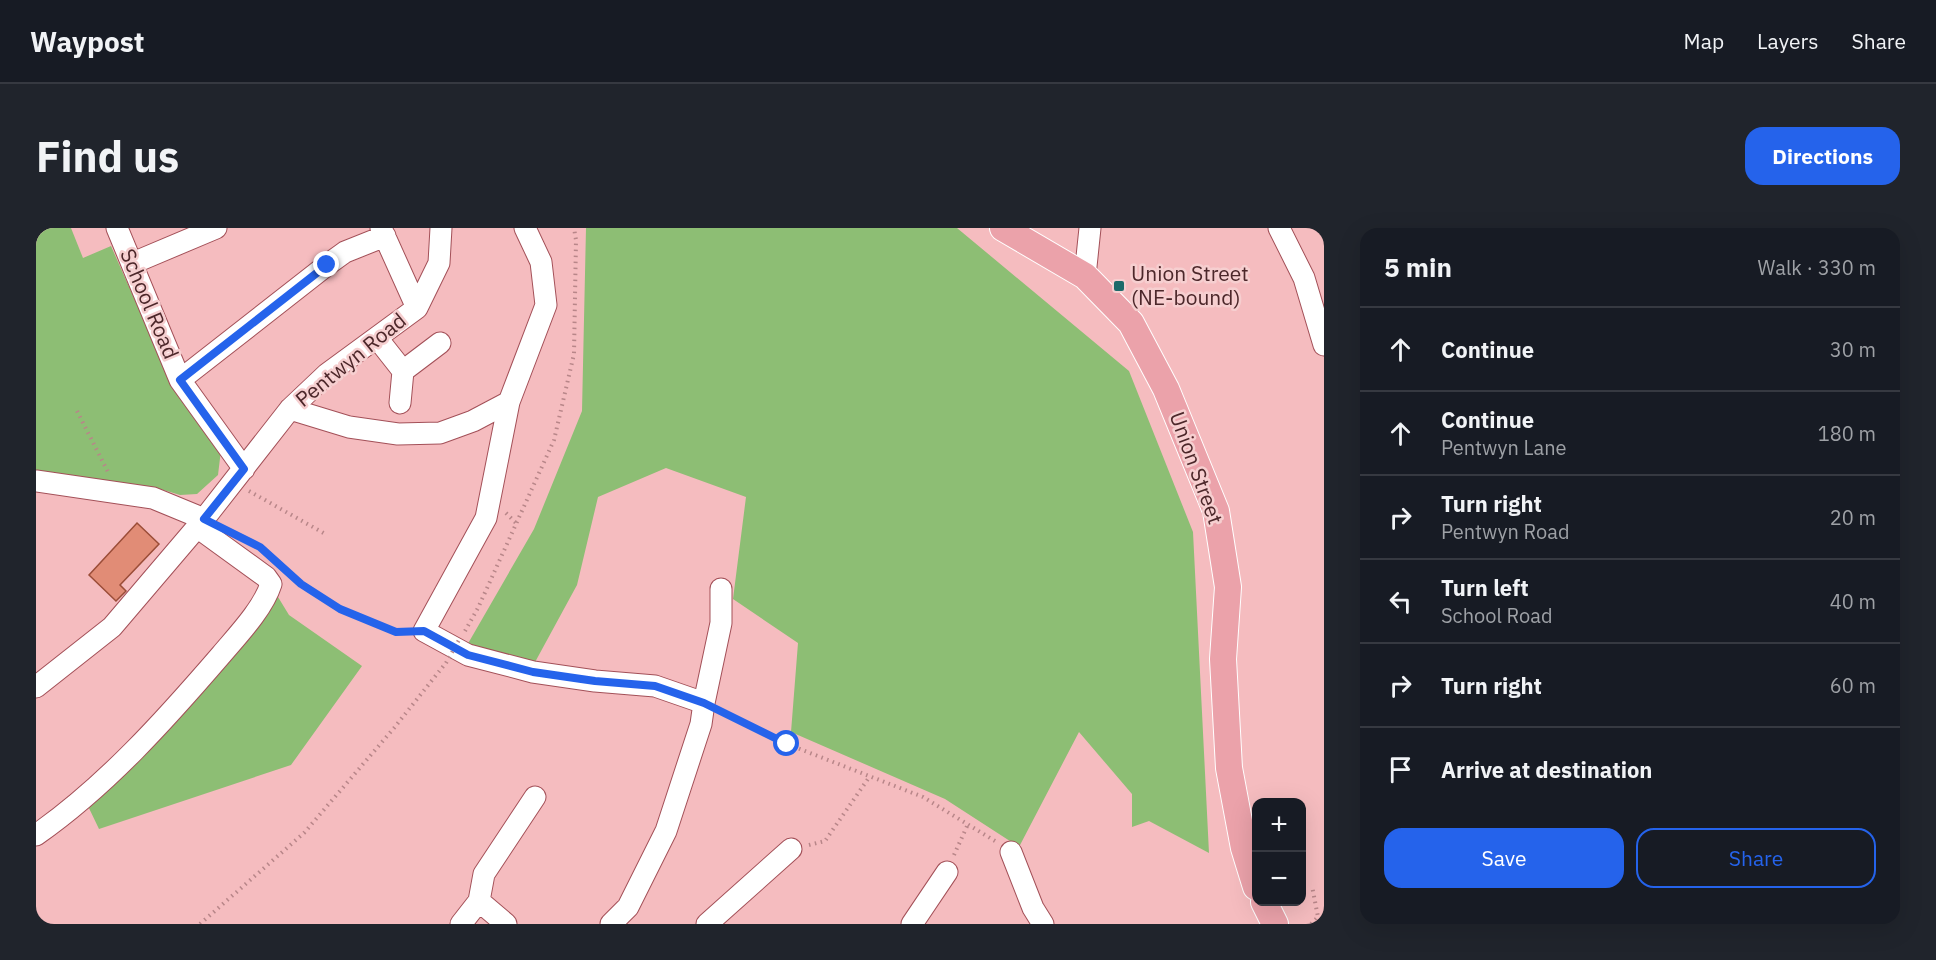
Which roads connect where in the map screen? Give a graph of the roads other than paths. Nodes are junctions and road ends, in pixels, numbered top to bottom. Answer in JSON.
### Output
{"nodes":[{"id":1,"x":117,"y":228,"type":"edge"},
{"id":2,"x":216,"y":228,"type":"edge"},
{"id":3,"x":441,"y":228,"type":"edge"},
{"id":4,"x":525,"y":228,"type":"edge"},
{"id":5,"x":1003,"y":228,"type":"edge"},
{"id":6,"x":1090,"y":228,"type":"edge"},
{"id":7,"x":1279,"y":228,"type":"edge"},
{"id":8,"x":383,"y":232,"type":"edge"},
{"id":9,"x":133,"y":264,"type":"junction"},
{"id":10,"x":1085,"y":276,"type":"junction"},
{"id":11,"x":417,"y":308,"type":"junction"},
{"id":12,"x":377,"y":338,"type":"junction"},
{"id":13,"x":440,"y":343,"type":"dead end"},
{"id":14,"x":1324,"y":345,"type":"edge"},
{"id":15,"x":403,"y":372,"type":"junction"},
{"id":16,"x":180,"y":380,"type":"junction"},
{"id":17,"x":509,"y":402,"type":"junction"},
{"id":18,"x":400,"y":403,"type":"dead end"},
{"id":19,"x":290,"y":409,"type":"junction"},
{"id":20,"x":239,"y":475,"type":"junction"},
{"id":21,"x":36,"y":481,"type":"edge"},
{"id":22,"x":200,"y":523,"type":"junction"},
{"id":23,"x":721,"y":589,"type":"dead end"},
{"id":24,"x":36,"y":687,"type":"edge"},
{"id":25,"x":704,"y":703,"type":"junction"},
{"id":26,"x":535,"y":797,"type":"dead end"},
{"id":27,"x":36,"y":835,"type":"edge"},
{"id":28,"x":790,"y":849,"type":"road end"},
{"id":29,"x":1011,"y":852,"type":"road end"},
{"id":30,"x":946,"y":872,"type":"road end"},
{"id":31,"x":1252,"y":872,"type":"edge"},
{"id":32,"x":479,"y":901,"type":"junction"},
{"id":33,"x":1266,"y":906,"type":"edge"},
{"id":34,"x":461,"y":924,"type":"edge"},
{"id":35,"x":506,"y":924,"type":"edge"},
{"id":36,"x":612,"y":924,"type":"edge"},
{"id":37,"x":707,"y":924,"type":"edge"},
{"id":38,"x":912,"y":924,"type":"edge"},
{"id":39,"x":1043,"y":924,"type":"edge"},
{"id":40,"x":1275,"y":924,"type":"edge"}],
"edges":[{"from":1,"to":9,"type":"street","name":"School Road"},
{"from":2,"to":9,"type":"street"},
{"from":3,"to":11,"type":"street","name":"Pentwyn Road"},
{"from":4,"to":17,"type":"street"},
{"from":5,"to":10,"type":"main road","name":"Union Street"},
{"from":6,"to":10,"type":"street"},
{"from":7,"to":14,"type":"street"},
{"from":8,"to":11,"type":"street"},
{"from":8,"to":16,"type":"street"},
{"from":9,"to":16,"type":"street","name":"School Road"},
{"from":10,"to":31,"type":"main road","name":"Union Street"},
{"from":11,"to":12,"type":"street","name":"Pentwyn Road"},
{"from":12,"to":15,"type":"street"},
{"from":12,"to":19,"type":"street","name":"Pentwyn Road"},
{"from":13,"to":15,"type":"street"},
{"from":15,"to":18,"type":"street"},
{"from":16,"to":20,"type":"street","name":"School Road"},
{"from":17,"to":19,"type":"street"},
{"from":17,"to":25,"type":"street"},
{"from":19,"to":20,"type":"street","name":"Pentwyn Road"},
{"from":20,"to":22,"type":"street","name":"Pentwyn Road"},
{"from":21,"to":22,"type":"street"},
{"from":22,"to":24,"type":"street","name":"Pentwyn Road"},
{"from":22,"to":27,"type":"street"},
{"from":23,"to":25,"type":"street"},
{"from":25,"to":36,"type":"street"},
{"from":26,"to":32,"type":"street"},
{"from":28,"to":37,"type":"street"},
{"from":29,"to":39,"type":"street"},
{"from":30,"to":38,"type":"street"},
{"from":32,"to":34,"type":"street"},
{"from":32,"to":35,"type":"street"},
{"from":33,"to":40,"type":"main road"}]}
